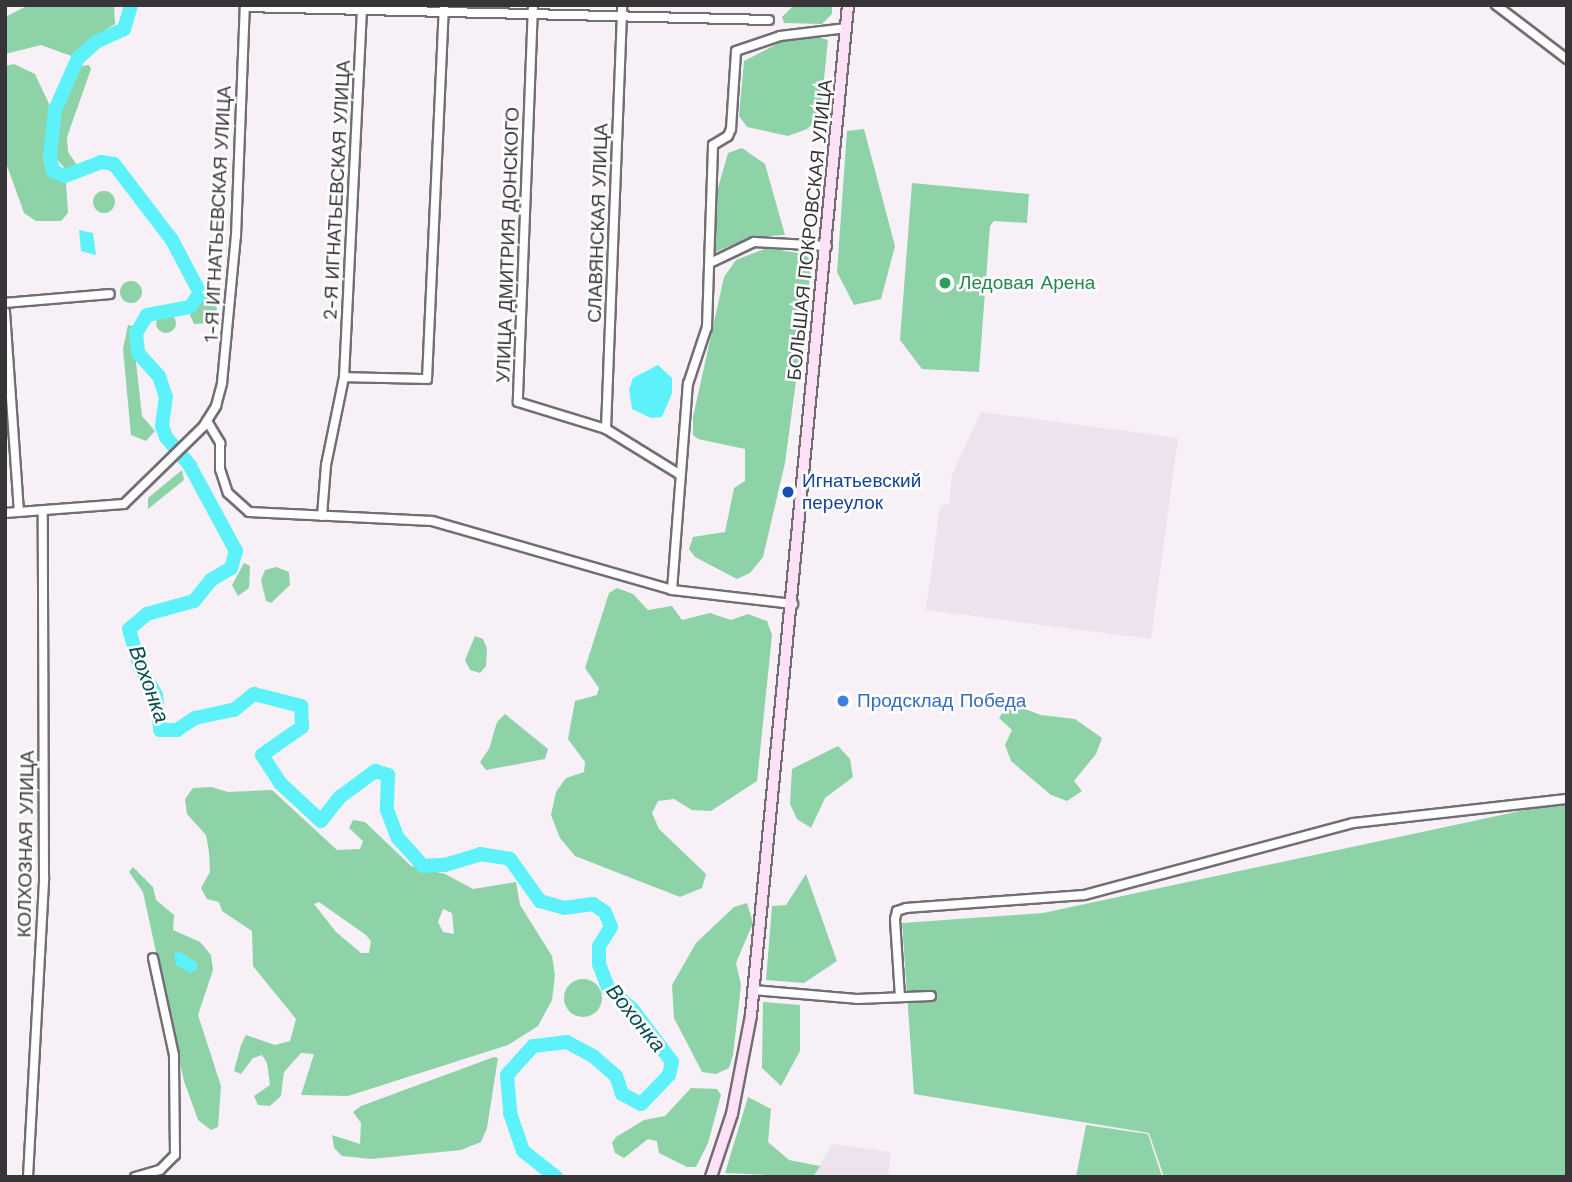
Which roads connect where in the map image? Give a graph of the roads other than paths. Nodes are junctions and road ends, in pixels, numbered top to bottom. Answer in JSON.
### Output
{"nodes":[{"id":1,"x":533,"y":5,"type":"edge"},
{"id":2,"x":622,"y":5,"type":"edge"},
{"id":3,"x":848,"y":5,"type":"edge"},
{"id":4,"x":1496,"y":5,"type":"edge"},
{"id":5,"x":245,"y":6,"type":"edge"},
{"id":6,"x":362,"y":7,"type":"edge"},
{"id":7,"x":443,"y":9,"type":"edge"},
{"id":8,"x":532,"y":16,"type":"junction"},
{"id":9,"x":621,"y":18,"type":"junction"},
{"id":10,"x":769,"y":20,"type":"dead end"},
{"id":11,"x":847,"y":28,"type":"junction"},
{"id":12,"x":1567,"y":59,"type":"edge"},
{"id":13,"x":827,"y":246,"type":"junction"},
{"id":14,"x":710,"y":263,"type":"junction"},
{"id":15,"x":110,"y":294,"type":"dead end"},
{"id":16,"x":5,"y":303,"type":"edge"},
{"id":17,"x":5,"y":312,"type":"edge"},
{"id":18,"x":344,"y":377,"type":"junction"},
{"id":19,"x":205,"y":424,"type":"junction"},
{"id":20,"x":606,"y":429,"type":"junction"},
{"id":21,"x":679,"y":474,"type":"junction"},
{"id":22,"x":43,"y":511,"type":"junction"},
{"id":23,"x":19,"y":512,"type":"junction"},
{"id":24,"x":5,"y":513,"type":"edge"},
{"id":25,"x":322,"y":516,"type":"junction"},
{"id":26,"x":671,"y":590,"type":"junction"},
{"id":27,"x":793,"y":604,"type":"junction"},
{"id":28,"x":1567,"y":799,"type":"edge"},
{"id":29,"x":153,"y":958,"type":"dead end"},
{"id":30,"x":753,"y":990,"type":"junction"},
{"id":31,"x":931,"y":996,"type":"dead end"},
{"id":32,"x":900,"y":997,"type":"junction"},
{"id":33,"x":28,"y":1177,"type":"edge"},
{"id":34,"x":135,"y":1177,"type":"edge"},
{"id":35,"x":711,"y":1177,"type":"edge"}],
"edges":[{"from":1,"to":8,"type":"street","name":"УЛИЦА ДМИТРИЯ ДОНСКОГО"},
{"from":2,"to":9,"type":"street","name":"СЛАВЯНСКАЯ УЛИЦА"},
{"from":3,"to":11,"type":"main road","name":"БОЛЬШАЯ ПОКРОВСКАЯ УЛИЦА"},
{"from":4,"to":12,"type":"street"},
{"from":5,"to":6,"type":"street"},
{"from":5,"to":19,"type":"street","name":"1-Я ИГНАТЬЕВСКАЯ УЛИЦА"},
{"from":6,"to":7,"type":"street"},
{"from":6,"to":18,"type":"street","name":"2-Я ИГНАТЬЕВСКАЯ УЛИЦА"},
{"from":7,"to":8,"type":"street"},
{"from":7,"to":18,"type":"street"},
{"from":8,"to":9,"type":"street"},
{"from":8,"to":20,"type":"street","name":"УЛИЦА ДМИТРИЯ ДОНСКОГО"},
{"from":9,"to":10,"type":"street"},
{"from":9,"to":20,"type":"street","name":"СЛАВЯНСКАЯ УЛИЦА"},
{"from":11,"to":13,"type":"main road","name":"БОЛЬШАЯ ПОКРОВСКАЯ УЛИЦА"},
{"from":11,"to":14,"type":"street"},
{"from":13,"to":14,"type":"street"},
{"from":13,"to":27,"type":"main road","name":"БОЛЬШАЯ ПОКРОВСКАЯ УЛИЦА"},
{"from":14,"to":21,"type":"street"},
{"from":15,"to":16,"type":"street"},
{"from":17,"to":23,"type":"street"},
{"from":18,"to":25,"type":"street","name":"2-Я ИГНАТЬЕВСКАЯ УЛИЦА"},
{"from":19,"to":22,"type":"street"},
{"from":19,"to":25,"type":"street"},
{"from":20,"to":21,"type":"street","name":"УЛИЦА ДМИТРИЯ ДОНСКОГО"},
{"from":21,"to":26,"type":"street"},
{"from":22,"to":23,"type":"street"},
{"from":22,"to":33,"type":"street","name":"КОЛХОЗНАЯ УЛИЦА"},
{"from":23,"to":24,"type":"street"},
{"from":25,"to":26,"type":"street"},
{"from":26,"to":27,"type":"street"},
{"from":27,"to":30,"type":"main road","name":"БОЛЬШАЯ ПОКРОВСКАЯ УЛИЦА"},
{"from":28,"to":32,"type":"street"},
{"from":29,"to":34,"type":"street"},
{"from":30,"to":32,"type":"street"},
{"from":30,"to":35,"type":"main road","name":"БОЛЬШАЯ ПОКРОВСКАЯ УЛИЦА"},
{"from":31,"to":32,"type":"street"}]}
